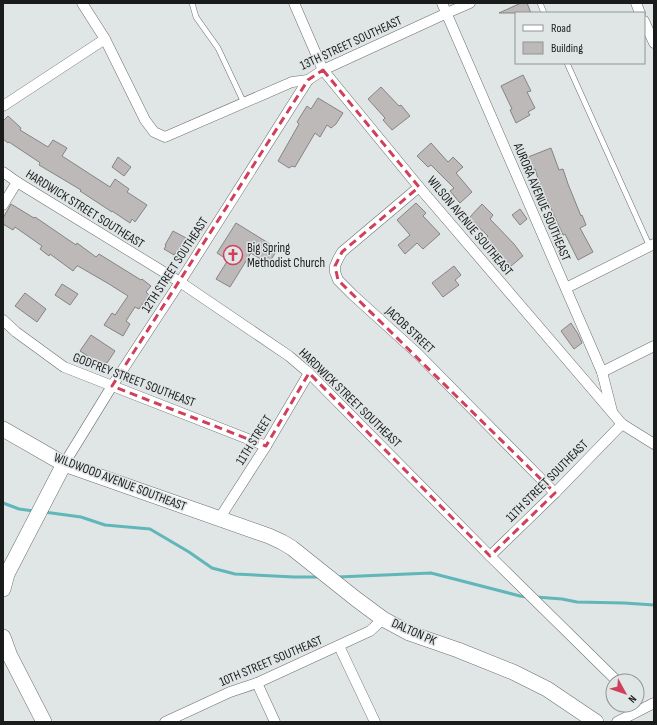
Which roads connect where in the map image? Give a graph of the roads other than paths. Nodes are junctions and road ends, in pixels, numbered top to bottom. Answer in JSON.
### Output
{"nodes":[{"id":1,"x":82,"y":3,"type":"edge"},
{"id":2,"x":192,"y":3,"type":"edge"},
{"id":3,"x":294,"y":3,"type":"edge"},
{"id":4,"x":442,"y":3,"type":"edge"},
{"id":5,"x":470,"y":3,"type":"edge"},
{"id":6,"x":447,"y":13,"type":"junction"},
{"id":7,"x":645,"y":23,"type":"edge"},
{"id":8,"x":105,"y":39,"type":"junction"},
{"id":9,"x":654,"y":43,"type":"edge"},
{"id":10,"x":567,"y":64,"type":"edge"},
{"id":11,"x":323,"y":70,"type":"junction"},
{"id":12,"x":308,"y":80,"type":"junction"},
{"id":13,"x":244,"y":103,"type":"junction"},
{"id":14,"x":3,"y":106,"type":"edge"},
{"id":15,"x":3,"y":172,"type":"edge"},
{"id":16,"x":17,"y":182,"type":"junction"},
{"id":17,"x":419,"y":187,"type":"junction"},
{"id":18,"x":3,"y":205,"type":"edge"},
{"id":19,"x":652,"y":246,"type":"edge"},
{"id":20,"x":180,"y":282,"type":"junction"},
{"id":21,"x":566,"y":288,"type":"junction"},
{"id":22,"x":3,"y":320,"type":"edge"},
{"id":23,"x":654,"y":346,"type":"edge"},
{"id":24,"x":602,"y":372,"type":"junction"},
{"id":25,"x":309,"y":373,"type":"junction"},
{"id":26,"x":112,"y":386,"type":"junction"},
{"id":27,"x":612,"y":413,"type":"junction"},
{"id":28,"x":622,"y":424,"type":"junction"},
{"id":29,"x":3,"y":429,"type":"edge"},
{"id":30,"x":654,"y":444,"type":"edge"},
{"id":31,"x":266,"y":446,"type":"junction"},
{"id":32,"x":64,"y":464,"type":"junction"},
{"id":33,"x":555,"y":492,"type":"junction"},
{"id":34,"x":219,"y":519,"type":"junction"},
{"id":35,"x":490,"y":556,"type":"junction"},
{"id":36,"x":3,"y":589,"type":"edge"},
{"id":37,"x":383,"y":618,"type":"junction"},
{"id":38,"x":3,"y":637,"type":"edge"},
{"id":39,"x":339,"y":646,"type":"junction"},
{"id":40,"x":609,"y":673,"type":"edge"},
{"id":41,"x":257,"y":683,"type":"junction"},
{"id":42,"x":628,"y":713,"type":"edge"},
{"id":43,"x":43,"y":722,"type":"edge"},
{"id":44,"x":165,"y":722,"type":"edge"},
{"id":45,"x":275,"y":722,"type":"edge"},
{"id":46,"x":375,"y":722,"type":"edge"},
{"id":47,"x":596,"y":722,"type":"edge"},
{"id":48,"x":617,"y":722,"type":"edge"}],
"edges":[{"from":1,"to":8,"type":"street"},
{"from":2,"to":13,"type":"lane"},
{"from":3,"to":11,"type":"street","name":"WILSON AVENUE SOUTHEAST"},
{"from":4,"to":6,"type":"street","name":"AURORA AVENUE SOUTHEAST"},
{"from":5,"to":6,"type":"street","name":"13TH STREET SOUTHEAST"},
{"from":6,"to":11,"type":"street","name":"13TH STREET SOUTHEAST"},
{"from":6,"to":21,"type":"street","name":"AURORA AVENUE SOUTHEAST"},
{"from":7,"to":9,"type":"street"},
{"from":8,"to":13,"type":"street","name":"13TH STREET SOUTHEAST"},
{"from":8,"to":14,"type":"street"},
{"from":10,"to":19,"type":"lane"},
{"from":11,"to":12,"type":"street","name":"13TH STREET SOUTHEAST"},
{"from":11,"to":17,"type":"street","name":"WILSON AVENUE SOUTHEAST"},
{"from":12,"to":13,"type":"street","name":"13TH STREET SOUTHEAST"},
{"from":12,"to":20,"type":"street","name":"12TH STREET SOUTHEAST"},
{"from":15,"to":16,"type":"street","name":"HARDWICK STREET SOUTHEAST"},
{"from":16,"to":18,"type":"street"},
{"from":16,"to":20,"type":"street","name":"HARDWICK STREET SOUTHEAST"},
{"from":17,"to":27,"type":"street","name":"WILSON AVENUE SOUTHEAST"},
{"from":17,"to":33,"type":"street","name":"JACOB STREET"},
{"from":19,"to":21,"type":"street"},
{"from":20,"to":25,"type":"street","name":"HARDWICK STREET SOUTHEAST"},
{"from":20,"to":26,"type":"street","name":"12TH STREET SOUTHEAST"},
{"from":21,"to":24,"type":"street","name":"AURORA AVENUE SOUTHEAST"},
{"from":22,"to":26,"type":"street","name":"GODFREY STREET SOUTHEAST"},
{"from":23,"to":24,"type":"street"},
{"from":24,"to":27,"type":"street","name":"AURORA AVENUE SOUTHEAST"},
{"from":25,"to":31,"type":"street","name":"11TH STREET"},
{"from":25,"to":35,"type":"street","name":"HARDWICK STREET SOUTHEAST"},
{"from":26,"to":31,"type":"street","name":"GODFREY STREET SOUTHEAST"},
{"from":26,"to":32,"type":"street","name":"12TH STREET SOUTHEAST"},
{"from":27,"to":28,"type":"street","name":"WILSON AVENUE SOUTHEAST"},
{"from":28,"to":30,"type":"street","name":"WILSON AVENUE SOUTHEAST"},
{"from":28,"to":33,"type":"street","name":"11TH STREET SOUTHEAST"},
{"from":29,"to":32,"type":"main road","name":"WILDWOOD AVENUE SOUTHEAST"},
{"from":31,"to":34,"type":"street","name":"11TH STREET"},
{"from":32,"to":34,"type":"main road","name":"WILDWOOD AVENUE SOUTHEAST"},
{"from":32,"to":36,"type":"main road"},
{"from":33,"to":35,"type":"street","name":"11TH STREET SOUTHEAST"},
{"from":34,"to":37,"type":"main road","name":"DALTON PK"},
{"from":35,"to":40,"type":"street","name":"HARDWICK STREET SOUTHEAST"},
{"from":37,"to":39,"type":"street","name":"10TH STREET SOUTHEAST"},
{"from":37,"to":47,"type":"main road","name":"DALTON PK"},
{"from":38,"to":43,"type":"main road"},
{"from":39,"to":41,"type":"street","name":"10TH STREET SOUTHEAST"},
{"from":39,"to":46,"type":"street"},
{"from":41,"to":44,"type":"street","name":"10TH STREET SOUTHEAST"},
{"from":41,"to":45,"type":"street"},
{"from":42,"to":48,"type":"street"}]}
